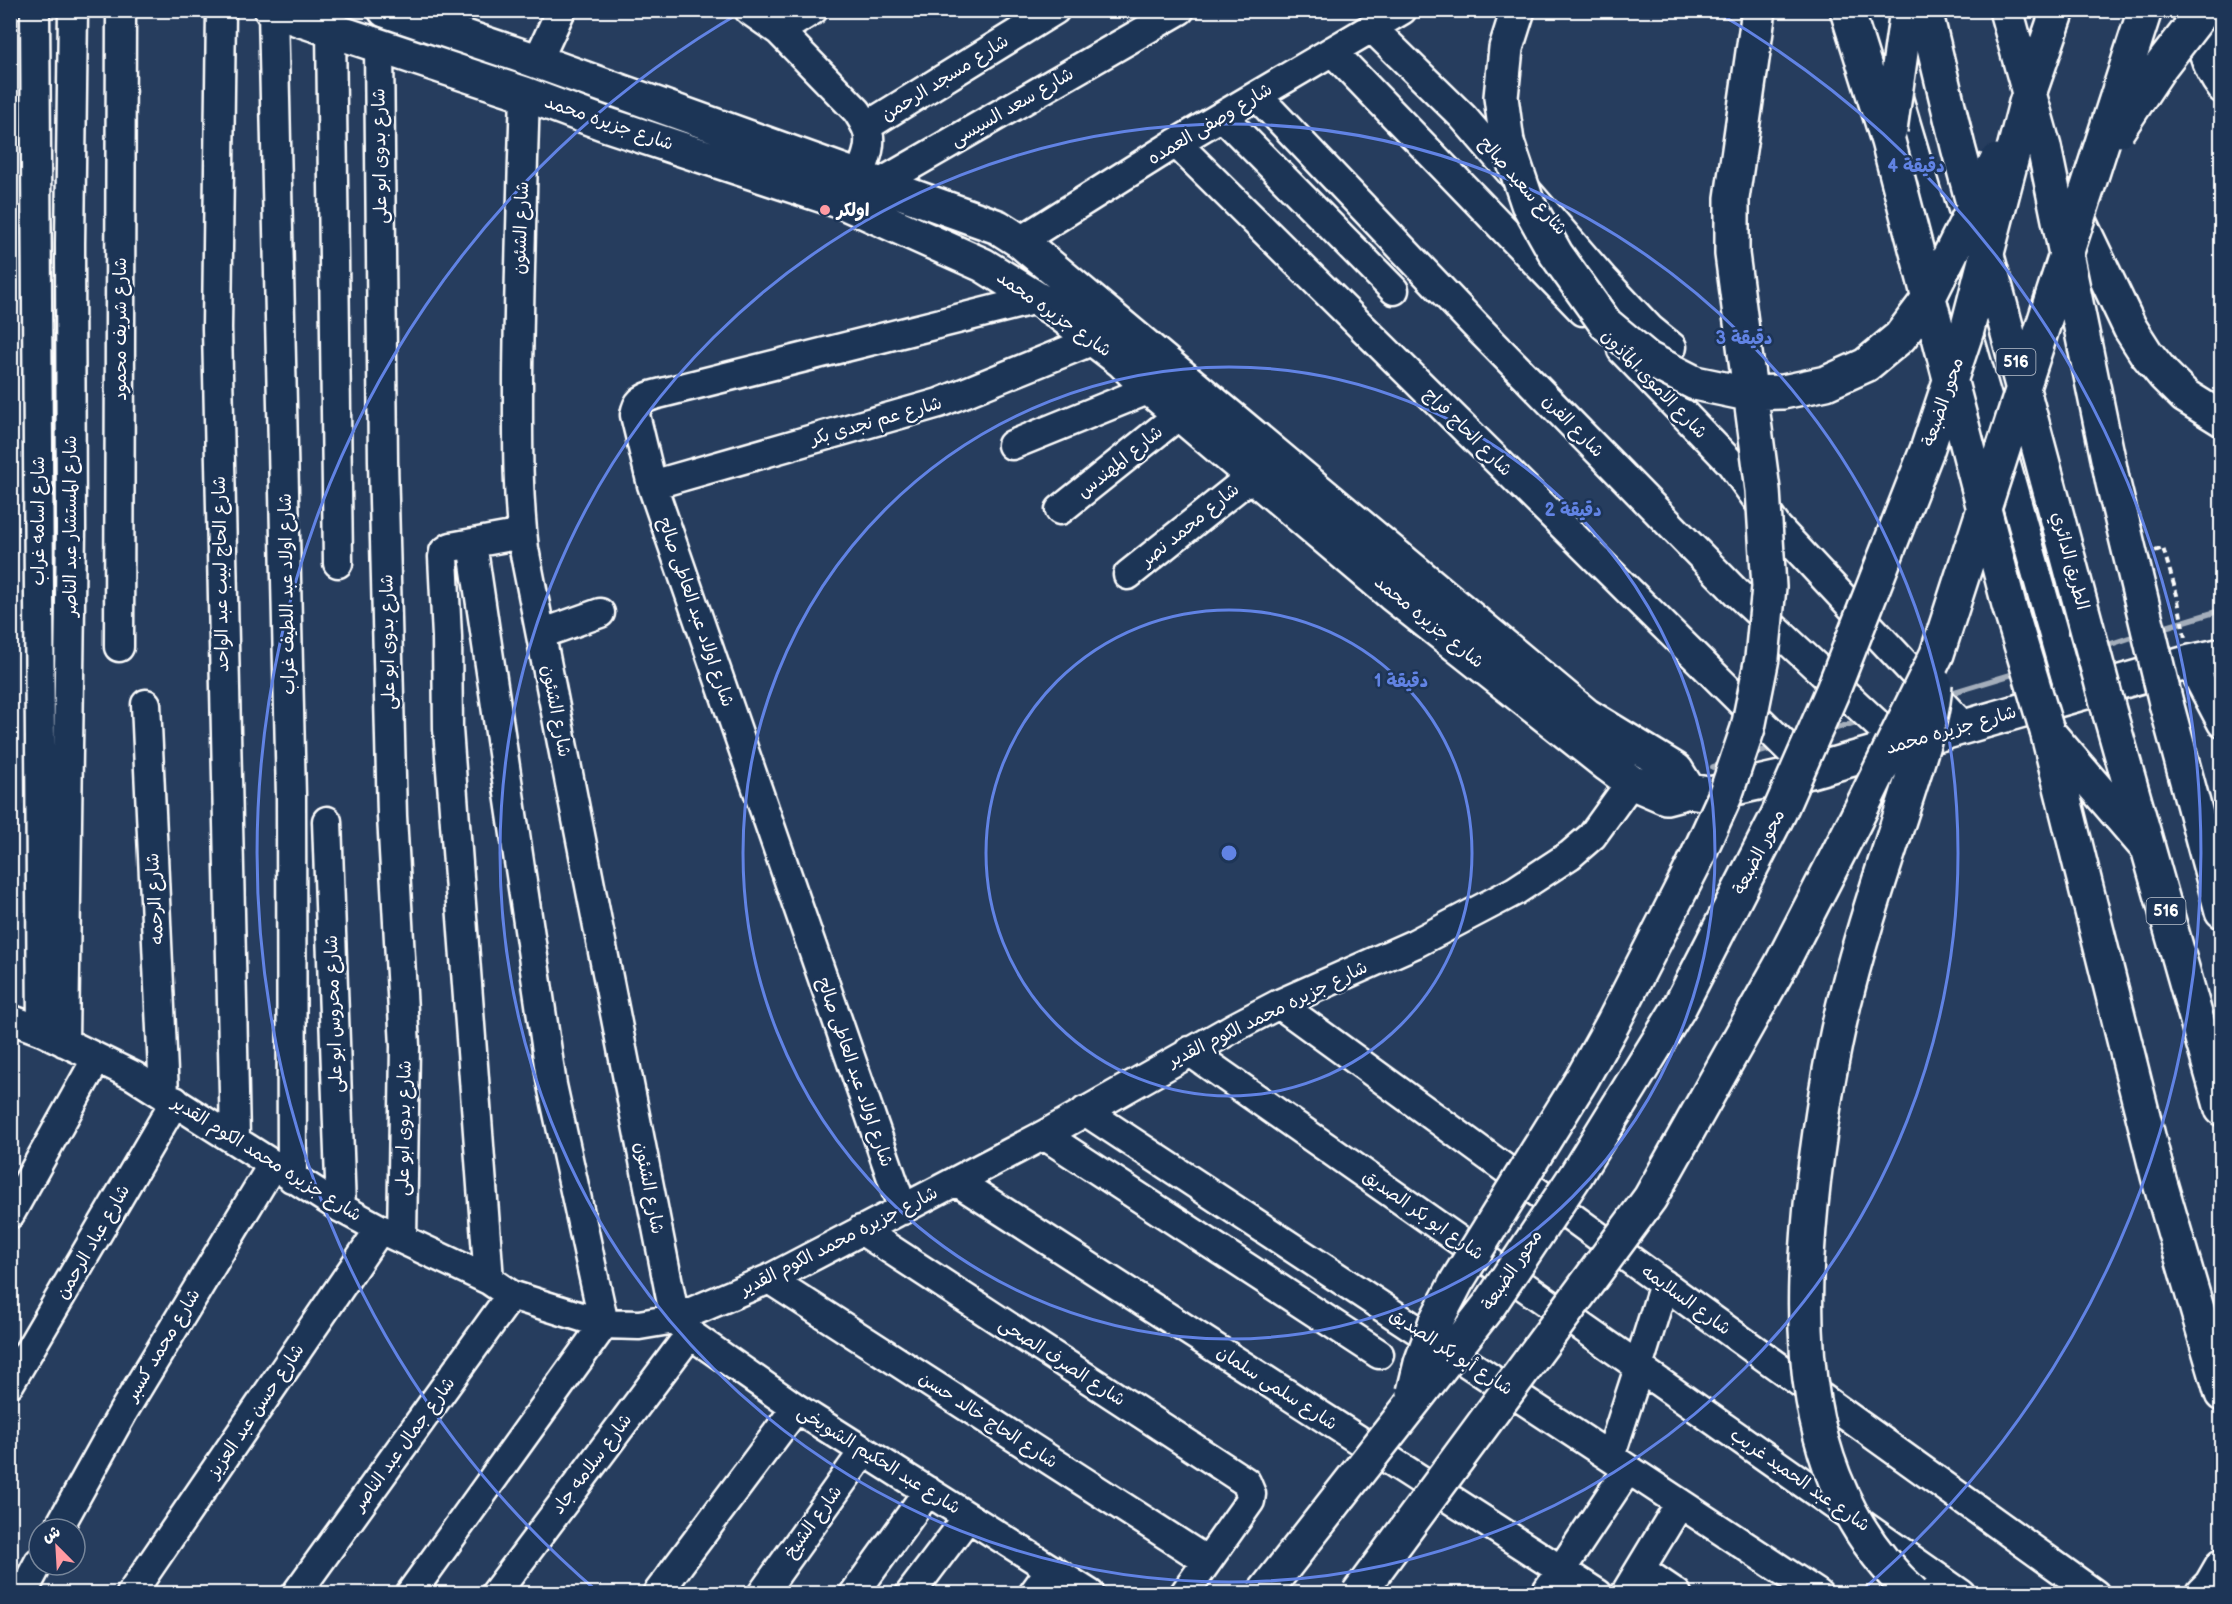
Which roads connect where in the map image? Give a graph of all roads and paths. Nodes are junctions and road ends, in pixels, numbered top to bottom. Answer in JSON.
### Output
{"nodes":[{"id":1,"x":35,"y":10,"type":"edge"},
{"id":2,"x":73,"y":10,"type":"edge"},
{"id":3,"x":121,"y":10,"type":"edge"},
{"id":4,"x":221,"y":10,"type":"edge"},
{"id":5,"x":561,"y":10,"type":"edge"},
{"id":6,"x":749,"y":10,"type":"edge"},
{"id":7,"x":813,"y":10,"type":"edge"},
{"id":8,"x":1055,"y":10,"type":"edge"},
{"id":9,"x":1180,"y":10,"type":"edge"},
{"id":10,"x":1402,"y":10,"type":"edge"},
{"id":11,"x":1518,"y":10,"type":"edge"},
{"id":12,"x":1759,"y":10,"type":"edge"},
{"id":13,"x":1847,"y":10,"type":"edge"},
{"id":14,"x":1872,"y":10,"type":"edge"},
{"id":15,"x":1907,"y":10,"type":"edge"},
{"id":16,"x":1925,"y":10,"type":"edge"},
{"id":17,"x":2006,"y":10,"type":"edge"},
{"id":18,"x":2058,"y":10,"type":"edge"},
{"id":19,"x":2145,"y":10,"type":"edge"},
{"id":20,"x":2199,"y":10,"type":"edge"},
{"id":21,"x":2204,"y":10,"type":"edge"},
{"id":22,"x":272,"y":11,"type":"edge"},
{"id":23,"x":404,"y":14,"type":"edge"},
{"id":24,"x":1372,"y":28,"type":"junction"},
{"id":25,"x":331,"y":30,"type":"junction"},
{"id":26,"x":779,"y":31,"type":"junction"},
{"id":27,"x":379,"y":45,"type":"junction"},
{"id":28,"x":1332,"y":51,"type":"junction"},
{"id":29,"x":537,"y":62,"type":"junction"},
{"id":30,"x":2222,"y":89,"type":"edge"},
{"id":31,"x":525,"y":94,"type":"junction"},
{"id":32,"x":1257,"y":96,"type":"junction"},
{"id":33,"x":2026,"y":103,"type":"junction"},
{"id":34,"x":1222,"y":116,"type":"junction"},
{"id":35,"x":867,"y":126,"type":"junction"},
{"id":36,"x":1888,"y":141,"type":"junction"},
{"id":37,"x":1176,"y":143,"type":"junction"},
{"id":38,"x":2044,"y":147,"type":"junction"},
{"id":39,"x":2092,"y":173,"type":"junction"},
{"id":40,"x":860,"y":188,"type":"junction"},
{"id":41,"x":1020,"y":241,"type":"junction"},
{"id":42,"x":1394,"y":290,"type":"dead end"},
{"id":43,"x":1037,"y":299,"type":"junction"},
{"id":44,"x":1094,"y":340,"type":"junction"},
{"id":45,"x":1672,"y":347,"type":"dead end"},
{"id":46,"x":1150,"y":389,"type":"junction"},
{"id":47,"x":1180,"y":414,"type":"junction"},
{"id":48,"x":2222,"y":419,"type":"edge"},
{"id":49,"x":1012,"y":445,"type":"dead end"},
{"id":50,"x":1253,"y":475,"type":"junction"},
{"id":51,"x":652,"y":485,"type":"junction"},
{"id":52,"x":1060,"y":510,"type":"dead end"},
{"id":53,"x":522,"y":534,"type":"junction"},
{"id":54,"x":472,"y":543,"type":"junction"},
{"id":55,"x":2163,"y":548,"type":"dead end"},
{"id":56,"x":338,"y":563,"type":"dead end"},
{"id":57,"x":1128,"y":575,"type":"dead end"},
{"id":58,"x":600,"y":614,"type":"dead end"},
{"id":59,"x":541,"y":634,"type":"junction"},
{"id":60,"x":119,"y":647,"type":"dead end"},
{"id":61,"x":1937,"y":654,"type":"junction"},
{"id":62,"x":2211,"y":655,"type":"edge"},
{"id":63,"x":2071,"y":696,"type":"junction"},
{"id":64,"x":146,"y":704,"type":"dead end"},
{"id":65,"x":2219,"y":716,"type":"edge"},
{"id":66,"x":1964,"y":727,"type":"junction"},
{"id":67,"x":2046,"y":731,"type":"junction"},
{"id":68,"x":1900,"y":745,"type":"junction"},
{"id":69,"x":1811,"y":771,"type":"junction"},
{"id":70,"x":1631,"y":782,"type":"junction"},
{"id":71,"x":1689,"y":791,"type":"junction"},
{"id":72,"x":327,"y":821,"type":"dead end"},
{"id":73,"x":2150,"y":851,"type":"junction"},
{"id":74,"x":2222,"y":911,"type":"edge"},
{"id":75,"x":1279,"y":1004,"type":"junction"},
{"id":76,"x":11,"y":1021,"type":"edge"},
{"id":77,"x":53,"y":1036,"type":"junction"},
{"id":78,"x":1189,"y":1051,"type":"junction"},
{"id":79,"x":97,"y":1058,"type":"junction"},
{"id":80,"x":169,"y":1097,"type":"junction"},
{"id":81,"x":2222,"y":1109,"type":"edge"},
{"id":82,"x":1085,"y":1110,"type":"junction"},
{"id":83,"x":1044,"y":1136,"type":"junction"},
{"id":84,"x":235,"y":1138,"type":"junction"},
{"id":85,"x":282,"y":1171,"type":"junction"},
{"id":86,"x":956,"y":1181,"type":"junction"},
{"id":87,"x":342,"y":1208,"type":"junction"},
{"id":88,"x":903,"y":1210,"type":"junction"},
{"id":89,"x":10,"y":1214,"type":"edge"},
{"id":90,"x":861,"y":1230,"type":"junction"},
{"id":91,"x":391,"y":1234,"type":"junction"},
{"id":92,"x":769,"y":1279,"type":"junction"},
{"id":93,"x":1664,"y":1284,"type":"junction"},
{"id":94,"x":500,"y":1287,"type":"junction"},
{"id":95,"x":604,"y":1324,"type":"junction"},
{"id":96,"x":682,"y":1327,"type":"junction"},
{"id":97,"x":1379,"y":1354,"type":"dead end"},
{"id":98,"x":1638,"y":1367,"type":"junction"},
{"id":99,"x":10,"y":1383,"type":"edge"},
{"id":100,"x":2222,"y":1394,"type":"edge"},
{"id":101,"x":1410,"y":1407,"type":"junction"},
{"id":102,"x":796,"y":1408,"type":"junction"},
{"id":103,"x":864,"y":1451,"type":"junction"},
{"id":104,"x":1619,"y":1463,"type":"junction"},
{"id":105,"x":928,"y":1491,"type":"junction"},
{"id":106,"x":1680,"y":1503,"type":"junction"},
{"id":107,"x":968,"y":1516,"type":"junction"},
{"id":108,"x":65,"y":1517,"type":"edge"},
{"id":109,"x":1207,"y":1561,"type":"junction"},
{"id":110,"x":2222,"y":1566,"type":"edge"},
{"id":111,"x":1051,"y":1569,"type":"junction"},
{"id":112,"x":1640,"y":1569,"type":"junction"},
{"id":113,"x":1561,"y":1570,"type":"junction"},
{"id":114,"x":30,"y":1577,"type":"edge"},
{"id":115,"x":21,"y":1593,"type":"edge"},
{"id":116,"x":131,"y":1593,"type":"edge"},
{"id":117,"x":296,"y":1593,"type":"edge"},
{"id":118,"x":410,"y":1593,"type":"edge"},
{"id":119,"x":495,"y":1593,"type":"edge"},
{"id":120,"x":657,"y":1593,"type":"edge"},
{"id":121,"x":762,"y":1593,"type":"edge"},
{"id":122,"x":854,"y":1593,"type":"edge"},
{"id":123,"x":910,"y":1593,"type":"edge"},
{"id":124,"x":1033,"y":1593,"type":"edge"},
{"id":125,"x":1090,"y":1593,"type":"edge"},
{"id":126,"x":1184,"y":1593,"type":"edge"},
{"id":127,"x":1263,"y":1593,"type":"edge"},
{"id":128,"x":1358,"y":1593,"type":"edge"},
{"id":129,"x":1545,"y":1593,"type":"edge"},
{"id":130,"x":1598,"y":1593,"type":"edge"},
{"id":131,"x":1625,"y":1593,"type":"edge"},
{"id":132,"x":1677,"y":1593,"type":"edge"},
{"id":133,"x":1818,"y":1593,"type":"edge"},
{"id":134,"x":1914,"y":1593,"type":"edge"},
{"id":135,"x":1961,"y":1593,"type":"edge"},
{"id":136,"x":2095,"y":1593,"type":"edge"},
{"id":137,"x":2202,"y":1593,"type":"edge"}],
"edges":[{"from":1,"to":77,"type":"street","name":"شارع اسامه غراب"},
{"from":2,"to":77,"type":"street","name":"شارع المستشار عبد الناصر"},
{"from":3,"to":60,"type":"street","name":"شارع شريف محمود"},
{"from":4,"to":84,"type":"street","name":"شارع الحاج لبيب عبد الواحد"},
{"from":5,"to":29,"type":"street"},
{"from":6,"to":26,"type":"street"},
{"from":7,"to":26,"type":"street"},
{"from":8,"to":35,"type":"street","name":"شارع مسجد الرحمن"},
{"from":9,"to":40,"type":"street","name":"شارع سعد السيسى"},
{"from":10,"to":24,"type":"street","name":"شارع وصفى العمده"},
{"from":11,"to":33,"type":"main road","bridge":true},
{"from":12,"to":101,"type":"main road","bridge":true},
{"from":13,"to":36,"type":"main road","bridge":true},
{"from":14,"to":63,"type":"street"},
{"from":15,"to":36,"type":"main road","bridge":true},
{"from":16,"to":73,"type":"main road","name":"الطريق الدائري","number":"516","bridge":true},
{"from":17,"to":38,"type":"main road","bridge":true},
{"from":18,"to":33,"type":"main road","name":"محور الضبعة","bridge":true},
{"from":19,"to":39,"type":"main road","bridge":true},
{"from":20,"to":30,"type":"street"},
{"from":21,"to":39,"type":"main road","bridge":true},
{"from":22,"to":25,"type":"main road","name":"شارع جزيره محمد"},
{"from":22,"to":85,"type":"street","name":"شارع اولاد عبد اللطيف غراب"},
{"from":23,"to":29,"type":"main road","name":"شارع جزيره محمد"},
{"from":24,"to":28,"type":"street","name":"شارع وصفى العمده"},
{"from":24,"to":45,"type":"street","name":"شارع سعيد صالح"},
{"from":25,"to":27,"type":"main road","name":"شارع جزيره محمد"},
{"from":25,"to":56,"type":"street"},
{"from":26,"to":35,"type":"street"},
{"from":27,"to":31,"type":"main road","name":"شارع جزيره محمد"},
{"from":27,"to":91,"type":"street","name":"شارع بدوى ابو على"},
{"from":28,"to":32,"type":"street","name":"شارع وصفى العمده"},
{"from":28,"to":66,"type":"street","name":"شارع الاموى المأذون"},
{"from":29,"to":40,"type":"main road","name":"شارع جزيره محمد"},
{"from":31,"to":40,"type":"main road","name":"شارع جزيره محمد"},
{"from":31,"to":53,"type":"street","name":"شارع الشئون"},
{"from":32,"to":34,"type":"street","name":"شارع وصفى العمده"},
{"from":32,"to":68,"type":"street","name":"شارع الفرن"},
{"from":33,"to":101,"type":"main road","name":"محور الضبعة","bridge":true},
{"from":34,"to":37,"type":"street","name":"شارع وصفى العمده"},
{"from":34,"to":42,"type":"street"},
{"from":35,"to":40,"type":"street"},
{"from":36,"to":67,"type":"main road","bridge":true},
{"from":37,"to":41,"type":"street","name":"شارع وصفى العمده"},
{"from":37,"to":69,"type":"street","name":"شارع الحاج فراج"},
{"from":38,"to":48,"type":"main road","bridge":true},
{"from":38,"to":74,"type":"main road","bridge":true},
{"from":39,"to":61,"type":"main road","bridge":true},
{"from":40,"to":41,"type":"main road","name":"شارع جزيره محمد"},
{"from":40,"to":43,"type":"main road","name":"شارع جزيره محمد"},
{"from":41,"to":71,"type":"main road","name":"شارع جزيره محمد"},
{"from":43,"to":44,"type":"main road","name":"شارع جزيره محمد"},
{"from":43,"to":51,"type":"street","name":"شارع اولاد عبد العاطى صالح"},
{"from":44,"to":46,"type":"main road","name":"شارع جزيره محمد"},
{"from":44,"to":51,"type":"street","name":"شارع عم نجدى بكر"},
{"from":46,"to":47,"type":"main road","name":"شارع جزيره محمد"},
{"from":46,"to":49,"type":"street"},
{"from":47,"to":50,"type":"main road","name":"شارع جزيره محمد"},
{"from":47,"to":52,"type":"street","name":"شارع المهندس"},
{"from":50,"to":57,"type":"street","name":"شارع محمد نصر"},
{"from":50,"to":70,"type":"main road","name":"شارع جزيره محمد"},
{"from":51,"to":88,"type":"street","name":"شارع اولاد عبد العاطى صالح"},
{"from":53,"to":54,"type":"street"},
{"from":53,"to":59,"type":"street","name":"شارع الشئون"},
{"from":54,"to":94,"type":"street"},
{"from":54,"to":95,"type":"street"},
{"from":55,"to":62,"type":"path"},
{"from":58,"to":59,"type":"street"},
{"from":59,"to":96,"type":"street","name":"شارع الشئون"},
{"from":61,"to":128,"type":"main road","bridge":true},
{"from":61,"to":134,"type":"main road","bridge":true},
{"from":62,"to":63,"type":"main road","name":"شارع جزيره محمد"},
{"from":62,"to":65,"type":"street"},
{"from":63,"to":66,"type":"main road","name":"شارع جزيره محمد"},
{"from":64,"to":80,"type":"street","name":"شارع الرحمه"},
{"from":66,"to":68,"type":"main road","name":"شارع جزيره محمد"},
{"from":67,"to":73,"type":"main road"},
{"from":67,"to":100,"type":"main road"},
{"from":68,"to":69,"type":"main road","name":"شارع جزيره محمد"},
{"from":69,"to":71,"type":"main road","name":"شارع جزيره محمد"},
{"from":70,"to":71,"type":"main road","name":"شارع جزيره محمد"},
{"from":70,"to":75,"type":"street","name":"شارع جزيره محمد الكوم القدير"},
{"from":72,"to":87,"type":"street","name":"شارع محروس ابو على"},
{"from":73,"to":81,"type":"main road","name":"الطريق الدائري","number":"516"},
{"from":75,"to":78,"type":"street","name":"شارع جزيره محمد الكوم القدير"},
{"from":75,"to":93,"type":"street","name":"شارع السلايمه"},
{"from":76,"to":77,"type":"street","name":"شارع جزيره محمد الكوم القدير"},
{"from":77,"to":79,"type":"street","name":"شارع جزيره محمد الكوم القدير"},
{"from":78,"to":82,"type":"street","name":"شارع جزيره محمد الكوم القدير"},
{"from":78,"to":98,"type":"street","name":"شارع ابو بكر الصديق"},
{"from":79,"to":80,"type":"street","name":"شارع جزيره محمد الكوم القدير"},
{"from":79,"to":89,"type":"street"},
{"from":80,"to":84,"type":"street","name":"شارع جزيره محمد الكوم القدير"},
{"from":80,"to":99,"type":"street","name":"شارع عباد الرحمن"},
{"from":82,"to":83,"type":"street","name":"شارع جزيره محمد الكوم القدير"},
{"from":82,"to":104,"type":"street","name":"شارع أبو بكر الصديق"},
{"from":83,"to":86,"type":"street","name":"شارع جزيره محمد الكوم القدير"},
{"from":83,"to":97,"type":"street"},
{"from":84,"to":85,"type":"street","name":"شارع جزيره محمد الكوم القدير"},
{"from":85,"to":87,"type":"street","name":"شارع جزيره محمد الكوم القدير"},
{"from":85,"to":108,"type":"street","name":"شارع محمد كسبر"},
{"from":86,"to":88,"type":"street","name":"شارع جزيره محمد الكوم القدير"},
{"from":86,"to":113,"type":"street","name":"شارع سلمى سلمان"},
{"from":87,"to":91,"type":"street","name":"شارع جزيره محمد الكوم القدير"},
{"from":88,"to":90,"type":"street","name":"شارع جزيره محمد الكوم القدير"},
{"from":90,"to":92,"type":"street","name":"شارع جزيره محمد الكوم القدير"},
{"from":90,"to":109,"type":"street","name":"شارع الصرف الصحى"},
{"from":91,"to":94,"type":"street","name":"شارع جزيره محمد الكوم القدير"},
{"from":91,"to":116,"type":"street","name":"شارع حسن عبد العزيز"},
{"from":92,"to":96,"type":"street","name":"شارع جزيره محمد الكوم القدير"},
{"from":92,"to":109,"type":"street","name":"شارع الحاج خالد حسن"},
{"from":93,"to":98,"type":"street"},
{"from":93,"to":136,"type":"street","name":"شارع السلايمه"},
{"from":94,"to":95,"type":"street","name":"شارع جزيره محمد الكوم القدير"},
{"from":94,"to":117,"type":"street","name":"شارع جمال عبد الناصر"},
{"from":95,"to":96,"type":"street","name":"شارع جزيره محمد الكوم القدير"},
{"from":95,"to":118,"type":"street"},
{"from":96,"to":102,"type":"street","name":"شارع عبد الحكيم الشويخى"},
{"from":96,"to":119,"type":"street","name":"شارع سلامه جاد"},
{"from":98,"to":104,"type":"street"},
{"from":98,"to":135,"type":"street","name":"شارع عبد الحميد غريب"},
{"from":101,"to":127,"type":"main road","name":"محور الضبعة","bridge":true},
{"from":102,"to":103,"type":"street","name":"شارع عبد الحكيم الشويخى"},
{"from":102,"to":120,"type":"street"},
{"from":103,"to":105,"type":"street","name":"شارع عبد الحكيم الشويخى"},
{"from":103,"to":121,"type":"street","name":"شارع الشيخ"},
{"from":104,"to":106,"type":"street","name":"شارع أبو بكر الصديق"},
{"from":104,"to":113,"type":"street"},
{"from":105,"to":107,"type":"street","name":"شارع عبد الحكيم الشويخى"},
{"from":105,"to":122,"type":"street"},
{"from":106,"to":112,"type":"street"},
{"from":106,"to":133,"type":"street","name":"شارع أبو بكر الصديق"},
{"from":107,"to":111,"type":"street","name":"شارع عبد الحكيم الشويخى"},
{"from":107,"to":123,"type":"street"},
{"from":109,"to":126,"type":"street"},
{"from":110,"to":137,"type":"main road"},
{"from":111,"to":124,"type":"street"},
{"from":111,"to":125,"type":"street","name":"شارع عبد الحكيم الشويخى"},
{"from":112,"to":131,"type":"street"},
{"from":112,"to":132,"type":"street"},
{"from":113,"to":129,"type":"street"},
{"from":113,"to":130,"type":"street","name":"شارع سلمى سلمان"},
{"from":114,"to":115,"type":"street"}]}
